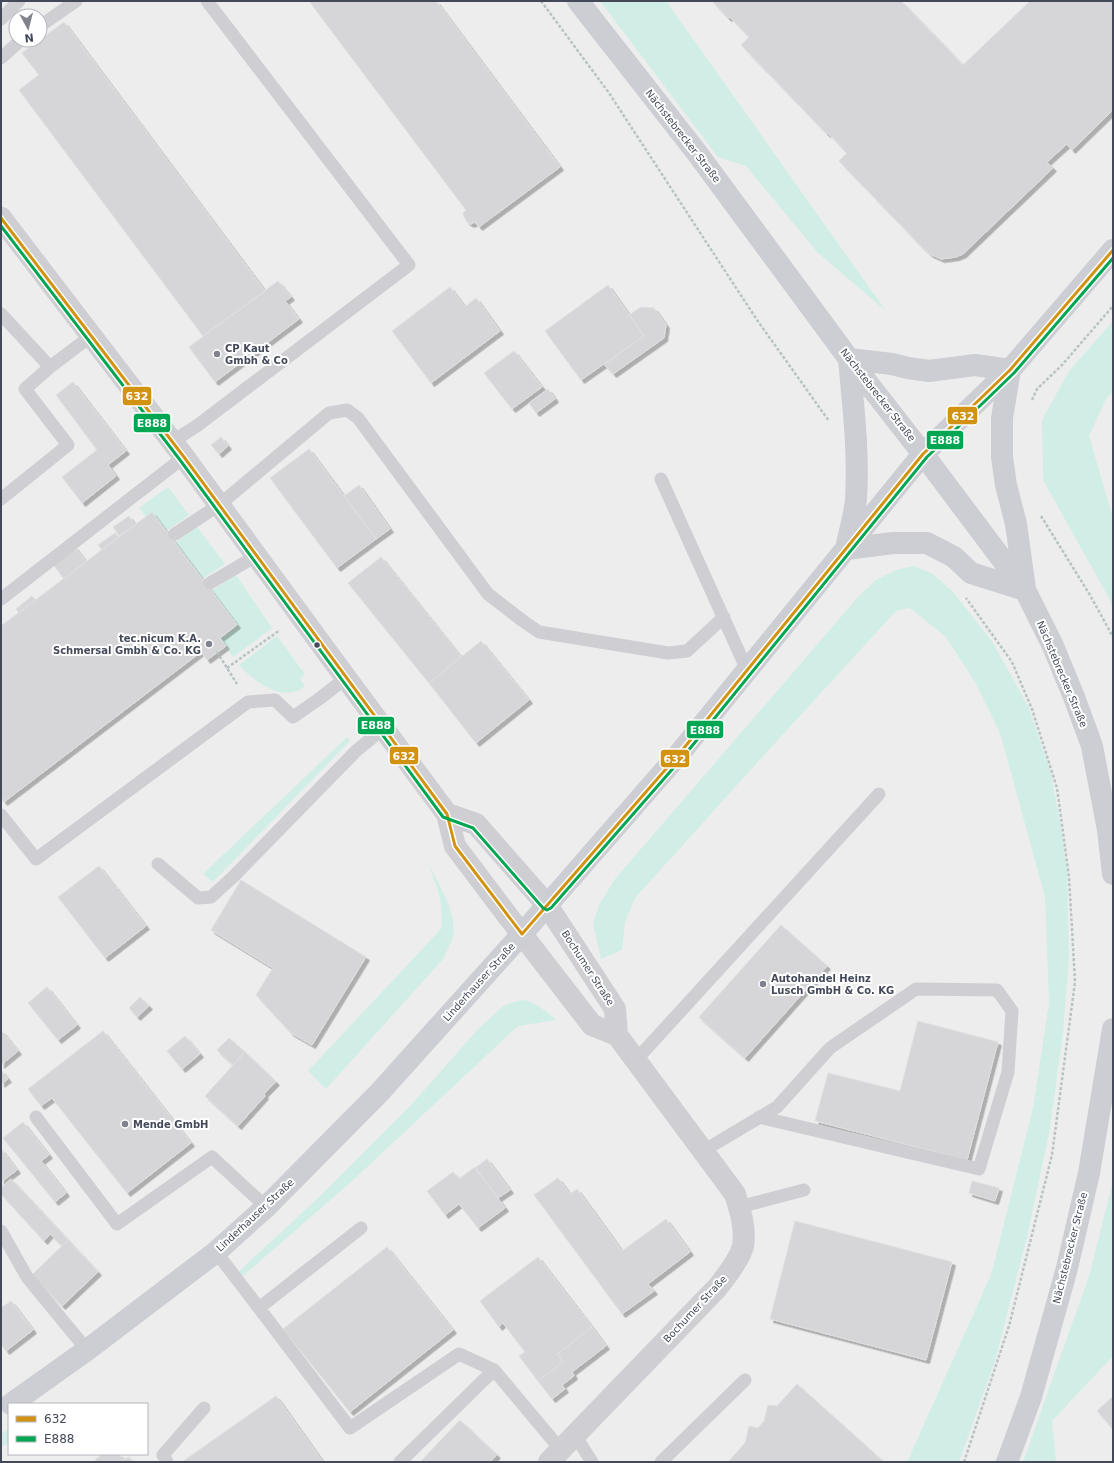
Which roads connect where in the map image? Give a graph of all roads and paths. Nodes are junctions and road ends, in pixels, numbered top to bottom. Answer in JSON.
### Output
{"nodes":[{"id":1,"x":19,"y":1,"type":"edge"},
{"id":2,"x":76,"y":1,"type":"edge"},
{"id":3,"x":207,"y":1,"type":"edge"},
{"id":4,"x":541,"y":1,"type":"edge"},
{"id":5,"x":578,"y":1,"type":"edge"},
{"id":6,"x":1,"y":19,"type":"edge"},
{"id":7,"x":48,"y":20,"type":"edge"},
{"id":8,"x":12,"y":48,"type":"edge"},
{"id":9,"x":1,"y":58,"type":"edge"},
{"id":10,"x":1,"y":218,"type":"edge"},
{"id":11,"x":1113,"y":250,"type":"edge"},
{"id":12,"x":1113,"y":306,"type":"edge"},
{"id":13,"x":1,"y":314,"type":"edge"},
{"id":14,"x":91,"y":336,"type":"junction"},
{"id":15,"x":849,"y":358,"type":"junction"},
{"id":16,"x":50,"y":367,"type":"junction"},
{"id":17,"x":1010,"y":370,"type":"junction"},
{"id":18,"x":1029,"y":403,"type":"dead end"},
{"id":19,"x":830,"y":424,"type":"dead end"},
{"id":20,"x":178,"y":449,"type":"junction"},
{"id":21,"x":923,"y":454,"type":"junction"},
{"id":22,"x":661,"y":479,"type":"dead end"},
{"id":23,"x":1,"y":499,"type":"edge"},
{"id":24,"x":219,"y":505,"type":"junction"},
{"id":25,"x":1038,"y":511,"type":"dead end"},
{"id":26,"x":174,"y":534,"type":"dead end"},
{"id":27,"x":846,"y":549,"type":"junction"},
{"id":28,"x":256,"y":556,"type":"junction"},
{"id":29,"x":210,"y":583,"type":"dead end"},
{"id":30,"x":1025,"y":590,"type":"junction"},
{"id":31,"x":965,"y":597,"type":"dead end"},
{"id":32,"x":1,"y":599,"type":"edge"},
{"id":33,"x":724,"y":617,"type":"junction"},
{"id":34,"x":275,"y":633,"type":"dead end"},
{"id":35,"x":1113,"y":638,"type":"edge"},
{"id":36,"x":218,"y":652,"type":"dead end"},
{"id":37,"x":227,"y":668,"type":"junction"},
{"id":38,"x":748,"y":670,"type":"junction"},
{"id":39,"x":346,"y":678,"type":"junction"},
{"id":40,"x":248,"y":702,"type":"junction"},
{"id":41,"x":384,"y":728,"type":"junction"},
{"id":42,"x":879,"y":794,"type":"dead end"},
{"id":43,"x":447,"y":814,"type":"junction"},
{"id":44,"x":1,"y":815,"type":"edge"},
{"id":45,"x":158,"y":864,"type":"dead end"},
{"id":46,"x":1113,"y":874,"type":"edge"},
{"id":47,"x":547,"y":905,"type":"junction"},
{"id":48,"x":522,"y":934,"type":"junction"},
{"id":49,"x":1113,"y":1029,"type":"edge"},
{"id":50,"x":617,"y":1035,"type":"junction"},
{"id":51,"x":636,"y":1060,"type":"junction"},
{"id":52,"x":759,"y":1117,"type":"junction"},
{"id":53,"x":36,"y":1118,"type":"dead end"},
{"id":54,"x":703,"y":1151,"type":"junction"},
{"id":55,"x":804,"y":1190,"type":"dead end"},
{"id":56,"x":266,"y":1207,"type":"junction"},
{"id":57,"x":739,"y":1208,"type":"junction"},
{"id":58,"x":361,"y":1228,"type":"dead end"},
{"id":59,"x":1,"y":1231,"type":"edge"},
{"id":60,"x":216,"y":1252,"type":"junction"},
{"id":61,"x":260,"y":1308,"type":"junction"},
{"id":62,"x":87,"y":1350,"type":"junction"},
{"id":63,"x":494,"y":1370,"type":"junction"},
{"id":64,"x":745,"y":1380,"type":"dead end"},
{"id":65,"x":13,"y":1403,"type":"edge"},
{"id":66,"x":204,"y":1408,"type":"dead end"},
{"id":67,"x":562,"y":1449,"type":"edge"},
{"id":68,"x":168,"y":1462,"type":"edge"},
{"id":69,"x":400,"y":1462,"type":"edge"},
{"id":70,"x":592,"y":1462,"type":"edge"},
{"id":71,"x":660,"y":1462,"type":"edge"},
{"id":72,"x":964,"y":1462,"type":"edge"},
{"id":73,"x":1007,"y":1462,"type":"edge"}],
"edges":[{"from":1,"to":6,"type":"lane"},
{"from":2,"to":7,"type":"lane"},
{"from":3,"to":20,"type":"lane"},
{"from":4,"to":19,"type":"path"},
{"from":5,"to":15,"type":"main road","name":"Nächstebrecker Straße"},
{"from":8,"to":9,"type":"lane"},
{"from":10,"to":14,"type":"street"},
{"from":11,"to":17,"type":"main road","name":"Linderhauser Straße"},
{"from":12,"to":18,"type":"path"},
{"from":13,"to":16,"type":"lane"},
{"from":14,"to":16,"type":"lane"},
{"from":14,"to":20,"type":"street"},
{"from":15,"to":17,"type":"main road"},
{"from":15,"to":21,"type":"main road","name":"Nächstebrecker Straße"},
{"from":15,"to":27,"type":"main road"},
{"from":16,"to":23,"type":"lane"},
{"from":17,"to":21,"type":"main road","name":"Linderhauser Straße"},
{"from":17,"to":30,"type":"main road"},
{"from":20,"to":24,"type":"street"},
{"from":20,"to":32,"type":"lane"},
{"from":21,"to":27,"type":"main road","name":"Linderhauser Straße"},
{"from":21,"to":30,"type":"main road","name":"Nächstebrecker Straße"},
{"from":22,"to":33,"type":"lane"},
{"from":24,"to":26,"type":"lane"},
{"from":24,"to":28,"type":"street"},
{"from":24,"to":33,"type":"lane"},
{"from":25,"to":35,"type":"path"},
{"from":27,"to":30,"type":"main road"},
{"from":27,"to":38,"type":"main road","name":"Linderhauser Straße"},
{"from":28,"to":29,"type":"lane"},
{"from":28,"to":39,"type":"street"},
{"from":30,"to":46,"type":"main road","name":"Nächstebrecker Straße"},
{"from":31,"to":72,"type":"path"},
{"from":33,"to":38,"type":"lane"},
{"from":34,"to":37,"type":"path"},
{"from":36,"to":37,"type":"path"},
{"from":37,"to":40,"type":"path"},
{"from":38,"to":47,"type":"main road","name":"Linderhauser Straße"},
{"from":39,"to":40,"type":"lane"},
{"from":39,"to":41,"type":"street"},
{"from":40,"to":44,"type":"lane"},
{"from":41,"to":43,"type":"street"},
{"from":41,"to":45,"type":"lane"},
{"from":42,"to":51,"type":"lane"},
{"from":43,"to":47,"type":"street","name":"Bochumer Straße"},
{"from":43,"to":48,"type":"street"},
{"from":47,"to":48,"type":"main road","name":"Linderhauser Straße"},
{"from":47,"to":50,"type":"street","name":"Bochumer Straße"},
{"from":48,"to":50,"type":"street"},
{"from":48,"to":56,"type":"main road","name":"Linderhauser Straße"},
{"from":49,"to":73,"type":"main road","name":"Nächstebrecker Straße"},
{"from":50,"to":51,"type":"street","name":"Bochumer Straße"},
{"from":51,"to":54,"type":"street","name":"Bochumer Straße"},
{"from":52,"to":52,"type":"lane"},
{"from":52,"to":54,"type":"lane"},
{"from":53,"to":56,"type":"lane"},
{"from":54,"to":57,"type":"street","name":"Bochumer Straße"},
{"from":55,"to":57,"type":"lane"},
{"from":56,"to":60,"type":"main road","name":"Linderhauser Straße"},
{"from":57,"to":67,"type":"street","name":"Bochumer Straße"},
{"from":58,"to":61,"type":"lane"},
{"from":59,"to":62,"type":"lane"},
{"from":60,"to":61,"type":"lane"},
{"from":60,"to":62,"type":"main road","name":"Linderhauser Straße"},
{"from":61,"to":63,"type":"lane"},
{"from":62,"to":65,"type":"main road","name":"Linderhauser Straße"},
{"from":63,"to":67,"type":"lane"},
{"from":63,"to":69,"type":"lane"},
{"from":64,"to":71,"type":"lane"},
{"from":66,"to":68,"type":"lane"},
{"from":67,"to":70,"type":"lane"}]}
